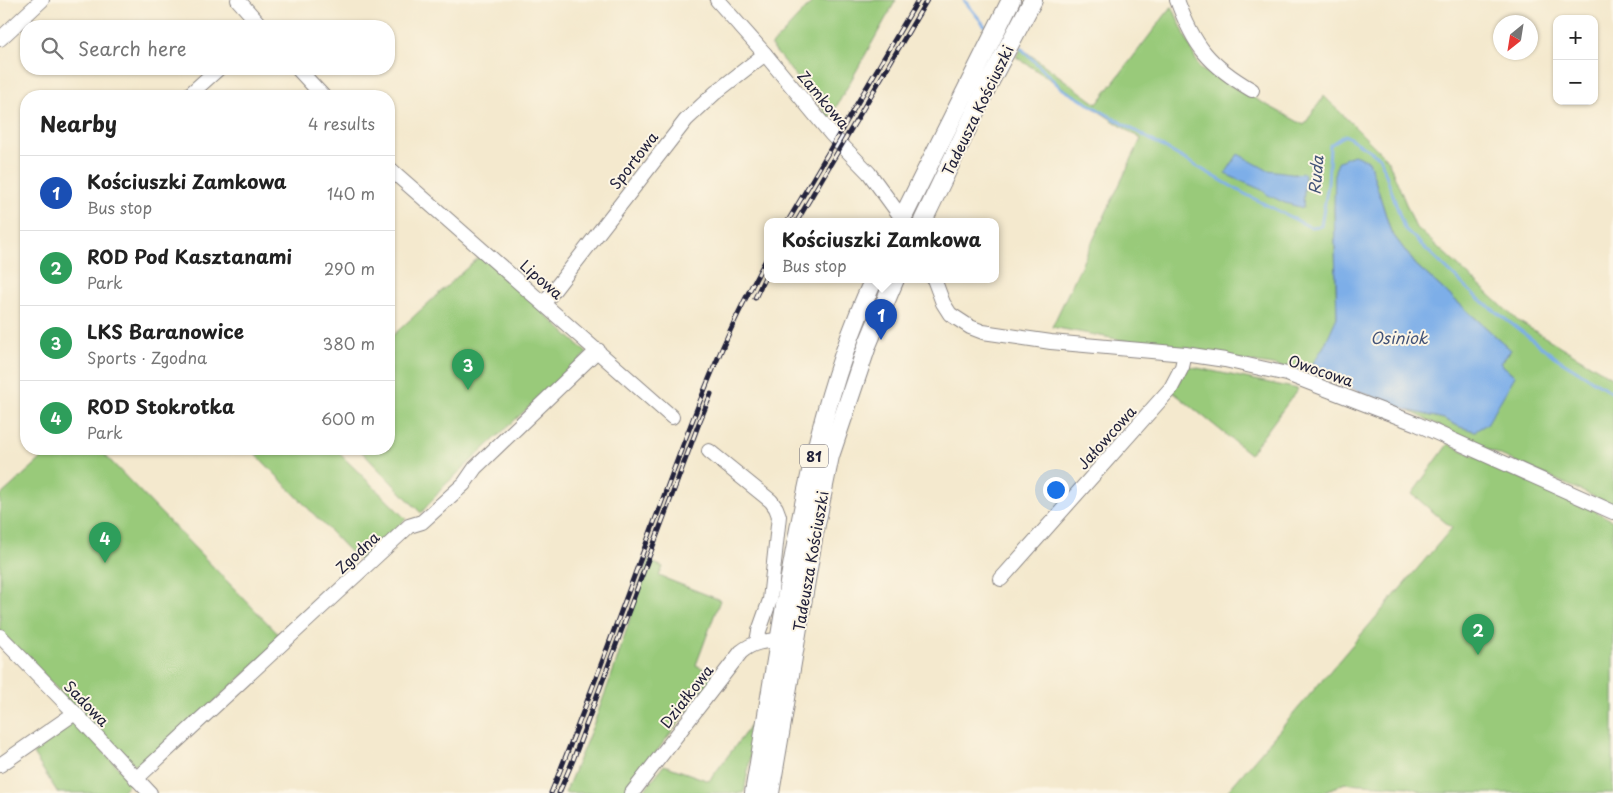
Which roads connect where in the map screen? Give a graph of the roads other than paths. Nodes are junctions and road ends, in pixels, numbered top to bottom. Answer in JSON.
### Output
{"nodes":[{"id":1,"x":42,"y":0,"type":"edge"},
{"id":2,"x":238,"y":0,"type":"edge"},
{"id":3,"x":717,"y":0,"type":"edge"},
{"id":4,"x":1011,"y":0,"type":"edge"},
{"id":5,"x":1033,"y":0,"type":"edge"},
{"id":6,"x":1177,"y":0,"type":"edge"},
{"id":7,"x":20,"y":20,"type":"edge"},
{"id":8,"x":20,"y":20,"type":"edge"},
{"id":9,"x":256,"y":20,"type":"edge"},
{"id":10,"x":0,"y":39,"type":"edge"},
{"id":11,"x":765,"y":54,"type":"junction"},
{"id":12,"x":211,"y":75,"type":"edge"},
{"id":13,"x":304,"y":75,"type":"edge"},
{"id":14,"x":195,"y":90,"type":"edge"},
{"id":15,"x":317,"y":90,"type":"edge"},
{"id":16,"x":1252,"y":90,"type":"dead end"},
{"id":17,"x":395,"y":173,"type":"edge"},
{"id":18,"x":902,"y":218,"type":"edge"},
{"id":19,"x":904,"y":218,"type":"edge"},
{"id":20,"x":924,"y":218,"type":"edge"},
{"id":21,"x":872,"y":283,"type":"edge"},
{"id":22,"x":893,"y":283,"type":"edge"},
{"id":23,"x":936,"y":283,"type":"edge"},
{"id":24,"x":544,"y":303,"type":"junction"},
{"id":25,"x":598,"y":350,"type":"junction"},
{"id":26,"x":1185,"y":354,"type":"junction"},
{"id":27,"x":672,"y":416,"type":"dead end"},
{"id":28,"x":709,"y":451,"type":"dead end"},
{"id":29,"x":1613,"y":512,"type":"edge"},
{"id":30,"x":1001,"y":579,"type":"dead end"},
{"id":31,"x":0,"y":636,"type":"edge"},
{"id":32,"x":779,"y":640,"type":"junction"},
{"id":33,"x":757,"y":642,"type":"junction"},
{"id":34,"x":75,"y":713,"type":"junction"},
{"id":35,"x":0,"y":765,"type":"edge"},
{"id":36,"x":136,"y":779,"type":"junction"},
{"id":37,"x":150,"y":793,"type":"edge"},
{"id":38,"x":632,"y":793,"type":"edge"},
{"id":39,"x":754,"y":793,"type":"edge"},
{"id":40,"x":770,"y":793,"type":"edge"}],
"edges":[{"from":1,"to":8,"type":"street"},
{"from":2,"to":9,"type":"street"},
{"from":3,"to":11,"type":"street","name":"Zamkowa"},
{"from":4,"to":19,"type":"main road","name":"Tadeusza Kościuszki"},
{"from":5,"to":20,"type":"main road","name":"Tadeusza Kościuszki"},
{"from":6,"to":16,"type":"street"},
{"from":7,"to":10,"type":"street"},
{"from":11,"to":18,"type":"street","name":"Zamkowa"},
{"from":11,"to":24,"type":"street","name":"Sportowa"},
{"from":12,"to":14,"type":"street"},
{"from":13,"to":15,"type":"street"},
{"from":17,"to":24,"type":"street","name":"Lipowa"},
{"from":21,"to":32,"type":"main road","name":"Tadeusza Kościuszki","number":"81"},
{"from":22,"to":40,"type":"main road","name":"Tadeusza Kościuszki","number":"81"},
{"from":23,"to":26,"type":"street","name":"Owocowa"},
{"from":24,"to":25,"type":"street","name":"Lipowa"},
{"from":25,"to":27,"type":"street","name":"Lipowa"},
{"from":25,"to":36,"type":"street","name":"Zgodna"},
{"from":26,"to":29,"type":"street","name":"Owocowa"},
{"from":26,"to":30,"type":"street","name":"Jałowcowa"},
{"from":28,"to":33,"type":"street"},
{"from":31,"to":34,"type":"street","name":"Sadowa"},
{"from":32,"to":33,"type":"street"},
{"from":32,"to":39,"type":"main road","name":"Tadeusza Kościuszki","number":"81"},
{"from":33,"to":38,"type":"street","name":"Działkowa"},
{"from":34,"to":35,"type":"street"},
{"from":34,"to":36,"type":"street","name":"Sadowa"},
{"from":36,"to":37,"type":"street","name":"Sadowa"}]}
